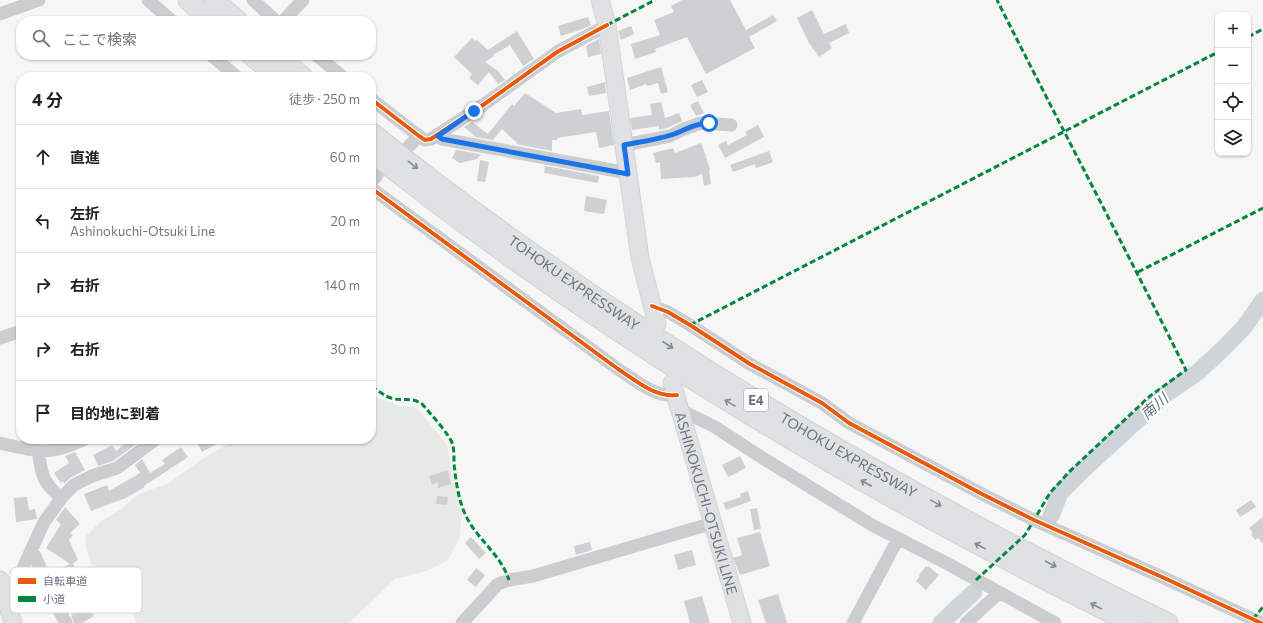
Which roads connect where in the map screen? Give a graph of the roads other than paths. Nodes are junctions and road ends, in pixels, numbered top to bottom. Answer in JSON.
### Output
{"nodes":[{"id":1,"x":39,"y":0,"type":"edge"},
{"id":2,"x":148,"y":0,"type":"edge"},
{"id":3,"x":188,"y":0,"type":"edge"},
{"id":4,"x":214,"y":0,"type":"edge"},
{"id":5,"x":253,"y":0,"type":"edge"},
{"id":6,"x":304,"y":0,"type":"edge"},
{"id":7,"x":600,"y":0,"type":"edge"},
{"id":8,"x":0,"y":14,"type":"edge"},
{"id":9,"x":166,"y":16,"type":"edge"},
{"id":10,"x":206,"y":16,"type":"edge"},
{"id":11,"x":232,"y":16,"type":"edge"},
{"id":12,"x":271,"y":16,"type":"edge"},
{"id":13,"x":288,"y":16,"type":"edge"},
{"id":14,"x":607,"y":25,"type":"junction"},
{"id":15,"x":217,"y":60,"type":"edge"},
{"id":16,"x":257,"y":60,"type":"edge"},
{"id":17,"x":283,"y":60,"type":"edge"},
{"id":18,"x":322,"y":60,"type":"edge"},
{"id":19,"x":232,"y":72,"type":"edge"},
{"id":20,"x":271,"y":72,"type":"edge"},
{"id":21,"x":297,"y":72,"type":"edge"},
{"id":22,"x":337,"y":72,"type":"edge"},
{"id":23,"x":376,"y":103,"type":"edge"},
{"id":24,"x":731,"y":125,"type":"dead end"},
{"id":25,"x":376,"y":136,"type":"edge"},
{"id":26,"x":419,"y":136,"type":"junction"},
{"id":27,"x":438,"y":136,"type":"junction"},
{"id":28,"x":624,"y":145,"type":"junction"},
{"id":29,"x":408,"y":147,"type":"dead end"},
{"id":30,"x":376,"y":156,"type":"edge"},
{"id":31,"x":628,"y":174,"type":"junction"},
{"id":32,"x":376,"y":192,"type":"edge"},
{"id":33,"x":652,"y":306,"type":"junction"},
{"id":34,"x":657,"y":324,"type":"dead end"},
{"id":35,"x":16,"y":333,"type":"edge"},
{"id":36,"x":0,"y":338,"type":"edge"},
{"id":37,"x":676,"y":396,"type":"junction"},
{"id":38,"x":0,"y":443,"type":"edge"},
{"id":39,"x":72,"y":444,"type":"edge"},
{"id":40,"x":149,"y":444,"type":"edge"},
{"id":41,"x":38,"y":451,"type":"junction"},
{"id":42,"x":61,"y":498,"type":"junction"},
{"id":43,"x":713,"y":522,"type":"junction"},
{"id":44,"x":898,"y":539,"type":"junction"},
{"id":45,"x":30,"y":552,"type":"junction"},
{"id":46,"x":23,"y":567,"type":"edge"},
{"id":47,"x":40,"y":567,"type":"edge"},
{"id":48,"x":0,"y":580,"type":"edge"},
{"id":49,"x":999,"y":593,"type":"junction"},
{"id":50,"x":10,"y":594,"type":"edge"},
{"id":51,"x":6,"y":600,"type":"junction"},
{"id":52,"x":60,"y":613,"type":"edge"},
{"id":53,"x":13,"y":623,"type":"edge"},
{"id":54,"x":66,"y":623,"type":"edge"},
{"id":55,"x":462,"y":623,"type":"edge"},
{"id":56,"x":742,"y":623,"type":"edge"},
{"id":57,"x":853,"y":623,"type":"edge"},
{"id":58,"x":966,"y":623,"type":"edge"},
{"id":59,"x":1055,"y":623,"type":"edge"},
{"id":60,"x":1131,"y":623,"type":"edge"},
{"id":61,"x":1168,"y":623,"type":"edge"},
{"id":62,"x":1261,"y":623,"type":"edge"}],
"edges":[{"from":1,"to":8,"type":"street"},
{"from":2,"to":9,"type":"street"},
{"from":3,"to":10,"type":"highway"},
{"from":4,"to":11,"type":"highway"},
{"from":5,"to":12,"type":"street"},
{"from":6,"to":13,"type":"street"},
{"from":7,"to":14,"type":"main road"},
{"from":14,"to":27,"type":"street"},
{"from":14,"to":28,"type":"main road"},
{"from":15,"to":19,"type":"street"},
{"from":16,"to":20,"type":"highway"},
{"from":17,"to":21,"type":"highway"},
{"from":18,"to":22,"type":"street"},
{"from":23,"to":26,"type":"street"},
{"from":24,"to":28,"type":"street"},
{"from":25,"to":61,"type":"highway","name":"TOHOKU EXPRESSWAY","number":"E4","one_way":true},
{"from":26,"to":27,"type":"street"},
{"from":26,"to":29,"type":"street"},
{"from":27,"to":31,"type":"street"},
{"from":28,"to":31,"type":"main road"},
{"from":60,"to":30,"type":"highway","name":"TOHOKU EXPRESSWAY","number":"E4","one_way":true},
{"from":31,"to":33,"type":"main road"},
{"from":32,"to":37,"type":"street"},
{"from":33,"to":34,"type":"main road"},
{"from":33,"to":62,"type":"street"},
{"from":35,"to":36,"type":"street"},
{"from":37,"to":43,"type":"main road","name":"ASHINOKUCHI-OTSUKI LINE"},
{"from":37,"to":44,"type":"street"},
{"from":38,"to":41,"type":"street"},
{"from":39,"to":41,"type":"street"},
{"from":40,"to":42,"type":"street"},
{"from":41,"to":42,"type":"street"},
{"from":42,"to":45,"type":"street"},
{"from":43,"to":55,"type":"street"},
{"from":43,"to":56,"type":"main road","name":"ASHINOKUCHI-OTSUKI LINE"},
{"from":44,"to":49,"type":"street"},
{"from":44,"to":57,"type":"street"},
{"from":45,"to":46,"type":"street"},
{"from":45,"to":47,"type":"street"},
{"from":48,"to":51,"type":"main road"},
{"from":49,"to":58,"type":"street"},
{"from":49,"to":59,"type":"street"},
{"from":50,"to":51,"type":"street"},
{"from":51,"to":53,"type":"main road"},
{"from":52,"to":54,"type":"street"}]}
